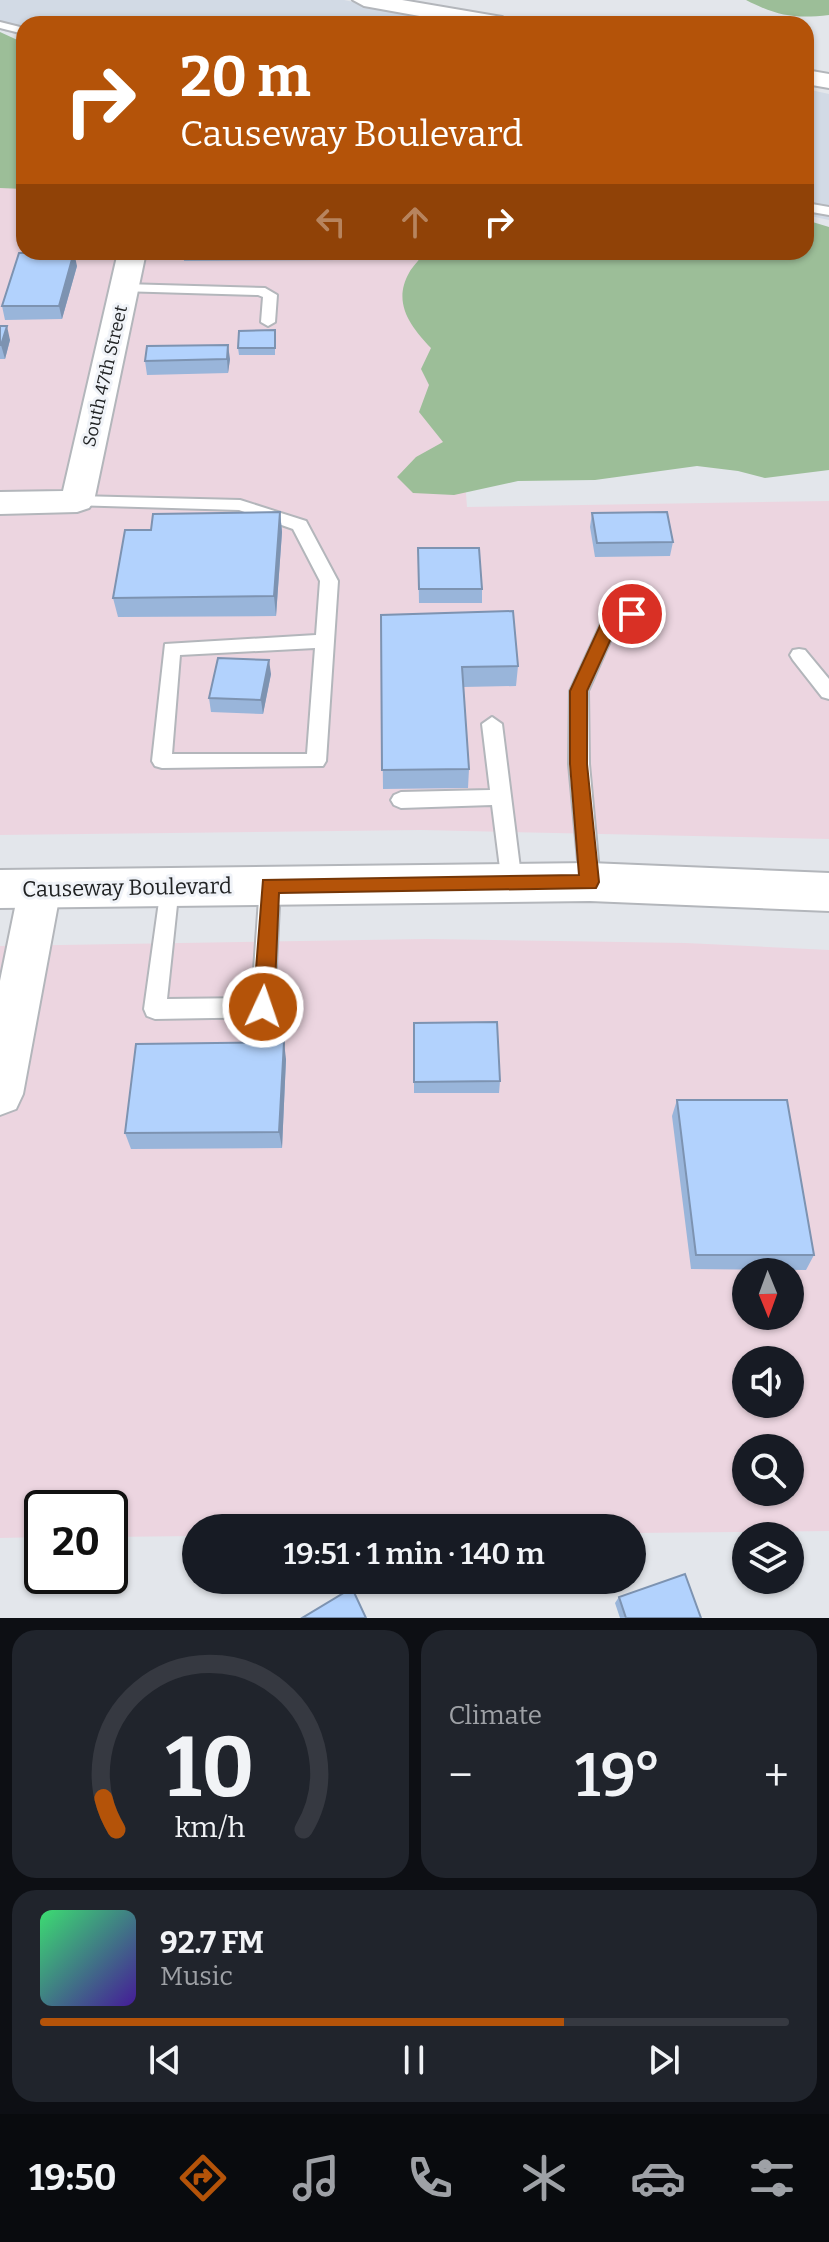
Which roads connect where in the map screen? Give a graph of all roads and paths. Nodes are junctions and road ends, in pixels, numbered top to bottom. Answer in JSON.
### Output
{"nodes":[{"id":1,"x":364,"y":0,"type":"edge"},
{"id":2,"x":456,"y":16,"type":"edge"},
{"id":3,"x":130,"y":260,"type":"edge"},
{"id":4,"x":124,"y":288,"type":"junction"},
{"id":5,"x":268,"y":322,"type":"dead end"},
{"id":6,"x":77,"y":501,"type":"junction"},
{"id":7,"x":0,"y":503,"type":"edge"},
{"id":8,"x":654,"y":608,"type":"dead end"},
{"id":9,"x":325,"y":641,"type":"junction"},
{"id":10,"x":799,"y":655,"type":"dead end"},
{"id":11,"x":829,"y":692,"type":"edge"},
{"id":12,"x":492,"y":724,"type":"dead end"},
{"id":13,"x":501,"y":797,"type":"junction"},
{"id":14,"x":401,"y":800,"type":"dead end"},
{"id":15,"x":590,"y":882,"type":"junction"},
{"id":16,"x":512,"y":884,"type":"junction"},
{"id":17,"x":270,"y":885,"type":"junction"},
{"id":18,"x":169,"y":886,"type":"junction"},
{"id":19,"x":20,"y":888,"type":"edge"},
{"id":20,"x":829,"y":892,"type":"edge"},
{"id":21,"x":0,"y":1094,"type":"edge"}],
"edges":[{"from":1,"to":2,"type":"street"},
{"from":3,"to":4,"type":"street","name":"South 47th Street"},
{"from":4,"to":5,"type":"lane"},
{"from":4,"to":6,"type":"street","name":"South 47th Street"},
{"from":6,"to":7,"type":"street"},
{"from":6,"to":9,"type":"lane"},
{"from":8,"to":15,"type":"lane"},
{"from":9,"to":9,"type":"lane"},
{"from":10,"to":11,"type":"lane"},
{"from":12,"to":13,"type":"lane"},
{"from":13,"to":14,"type":"lane"},
{"from":13,"to":16,"type":"lane"},
{"from":15,"to":16,"type":"main road","name":"Causeway Boulevard"},
{"from":15,"to":20,"type":"main road","name":"Causeway Boulevard"},
{"from":16,"to":17,"type":"main road","name":"Causeway Boulevard"},
{"from":17,"to":18,"type":"main road","name":"Causeway Boulevard"},
{"from":17,"to":18,"type":"lane"},
{"from":18,"to":19,"type":"main road","name":"Causeway Boulevard"},
{"from":19,"to":21,"type":"street"}]}
